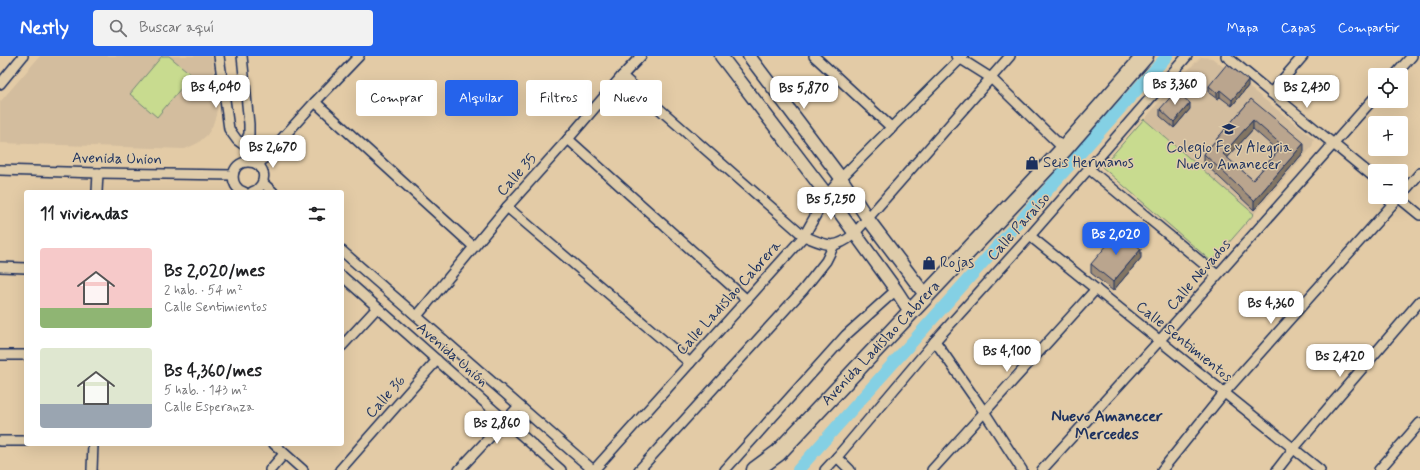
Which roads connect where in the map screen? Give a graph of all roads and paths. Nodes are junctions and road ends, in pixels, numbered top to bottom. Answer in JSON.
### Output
{"nodes":[{"id":1,"x":23,"y":56,"type":"edge"},
{"id":2,"x":219,"y":56,"type":"edge"},
{"id":3,"x":242,"y":56,"type":"edge"},
{"id":4,"x":359,"y":56,"type":"edge"},
{"id":5,"x":641,"y":56,"type":"edge"},
{"id":6,"x":721,"y":56,"type":"edge"},
{"id":7,"x":749,"y":56,"type":"edge"},
{"id":8,"x":814,"y":56,"type":"edge"},
{"id":9,"x":1010,"y":56,"type":"edge"},
{"id":10,"x":1145,"y":56,"type":"edge"},
{"id":11,"x":1186,"y":56,"type":"edge"},
{"id":12,"x":1226,"y":56,"type":"edge"},
{"id":13,"x":1303,"y":56,"type":"edge"},
{"id":14,"x":1412,"y":56,"type":"edge"},
{"id":15,"x":960,"y":57,"type":"edge"},
{"id":16,"x":1401,"y":68,"type":"edge"},
{"id":17,"x":622,"y":76,"type":"junction"},
{"id":18,"x":991,"y":78,"type":"junction"},
{"id":19,"x":0,"y":84,"type":"edge"},
{"id":20,"x":1271,"y":92,"type":"junction"},
{"id":21,"x":315,"y":102,"type":"junction"},
{"id":22,"x":1368,"y":105,"type":"edge"},
{"id":23,"x":892,"y":128,"type":"junction"},
{"id":24,"x":568,"y":139,"type":"junction"},
{"id":25,"x":1333,"y":143,"type":"junction"},
{"id":26,"x":244,"y":145,"type":"junction"},
{"id":27,"x":1064,"y":149,"type":"junction"},
{"id":28,"x":246,"y":162,"type":"junction"},
{"id":29,"x":258,"y":165,"type":"junction"},
{"id":30,"x":1088,"y":169,"type":"junction"},
{"id":31,"x":0,"y":170,"type":"edge"},
{"id":32,"x":1368,"y":172,"type":"edge"},
{"id":33,"x":98,"y":173,"type":"junction"},
{"id":34,"x":1420,"y":173,"type":"edge"},
{"id":35,"x":233,"y":175,"type":"junction"},
{"id":36,"x":841,"y":178,"type":"junction"},
{"id":37,"x":263,"y":183,"type":"junction"},
{"id":38,"x":1408,"y":186,"type":"edge"},
{"id":39,"x":98,"y":190,"type":"edge"},
{"id":40,"x":240,"y":190,"type":"edge"},
{"id":41,"x":257,"y":190,"type":"edge"},
{"id":42,"x":271,"y":190,"type":"edge"},
{"id":43,"x":827,"y":195,"type":"junction"},
{"id":44,"x":1393,"y":204,"type":"edge"},
{"id":45,"x":1407,"y":204,"type":"edge"},
{"id":46,"x":507,"y":206,"type":"junction"},
{"id":47,"x":1420,"y":215,"type":"edge"},
{"id":48,"x":868,"y":219,"type":"junction"},
{"id":49,"x":854,"y":234,"type":"junction"},
{"id":50,"x":804,"y":236,"type":"junction"},
{"id":51,"x":1030,"y":236,"type":"junction"},
{"id":52,"x":834,"y":245,"type":"junction"},
{"id":53,"x":473,"y":246,"type":"junction"},
{"id":54,"x":344,"y":253,"type":"edge"},
{"id":55,"x":0,"y":267,"type":"edge"},
{"id":56,"x":24,"y":268,"type":"edge"},
{"id":57,"x":1217,"y":275,"type":"junction"},
{"id":58,"x":344,"y":278,"type":"edge"},
{"id":59,"x":1096,"y":289,"type":"junction"},
{"id":60,"x":896,"y":290,"type":"junction"},
{"id":61,"x":926,"y":296,"type":"junction"},
{"id":62,"x":747,"y":300,"type":"junction"},
{"id":63,"x":1420,"y":301,"type":"edge"},
{"id":64,"x":378,"y":308,"type":"junction"},
{"id":65,"x":911,"y":313,"type":"junction"},
{"id":66,"x":417,"y":316,"type":"junction"},
{"id":67,"x":1160,"y":340,"type":"junction"},
{"id":68,"x":935,"y":341,"type":"junction"},
{"id":69,"x":344,"y":344,"type":"edge"},
{"id":70,"x":24,"y":354,"type":"edge"},
{"id":71,"x":0,"y":355,"type":"edge"},
{"id":72,"x":437,"y":360,"type":"junction"},
{"id":73,"x":690,"y":363,"type":"junction"},
{"id":74,"x":1224,"y":393,"type":"junction"},
{"id":75,"x":520,"y":406,"type":"junction"},
{"id":76,"x":985,"y":413,"type":"junction"},
{"id":77,"x":505,"y":420,"type":"junction"},
{"id":78,"x":1420,"y":423,"type":"edge"},
{"id":79,"x":0,"y":441,"type":"edge"},
{"id":80,"x":24,"y":441,"type":"edge"},
{"id":81,"x":93,"y":446,"type":"edge"},
{"id":82,"x":276,"y":446,"type":"edge"},
{"id":83,"x":1294,"y":448,"type":"junction"},
{"id":84,"x":284,"y":454,"type":"junction"},
{"id":85,"x":778,"y":454,"type":"junction"},
{"id":86,"x":837,"y":458,"type":"junction"},
{"id":87,"x":92,"y":470,"type":"edge"},
{"id":88,"x":270,"y":470,"type":"edge"},
{"id":89,"x":303,"y":470,"type":"edge"},
{"id":90,"x":340,"y":470,"type":"edge"},
{"id":91,"x":459,"y":470,"type":"edge"},
{"id":92,"x":561,"y":470,"type":"edge"},
{"id":93,"x":593,"y":470,"type":"edge"},
{"id":94,"x":639,"y":470,"type":"edge"},
{"id":95,"x":725,"y":470,"type":"edge"},
{"id":96,"x":755,"y":470,"type":"edge"},
{"id":97,"x":771,"y":470,"type":"edge"},
{"id":98,"x":825,"y":470,"type":"edge"},
{"id":99,"x":850,"y":470,"type":"edge"},
{"id":100,"x":932,"y":470,"type":"edge"},
{"id":101,"x":1022,"y":470,"type":"edge"},
{"id":102,"x":1042,"y":470,"type":"edge"},
{"id":103,"x":1162,"y":470,"type":"edge"},
{"id":104,"x":1277,"y":470,"type":"edge"},
{"id":105,"x":1320,"y":470,"type":"edge"},
{"id":106,"x":1380,"y":470,"type":"edge"}],
"edges":[{"from":1,"to":19,"type":"street"},
{"from":2,"to":26,"type":"street"},
{"from":3,"to":26,"type":"street"},
{"from":4,"to":21,"type":"street"},
{"from":5,"to":17,"type":"street","name":"Calle 35"},
{"from":6,"to":43,"type":"street"},
{"from":7,"to":36,"type":"street"},
{"from":8,"to":23,"type":"street"},
{"from":9,"to":18,"type":"street"},
{"from":10,"to":27,"type":"highway","name":"Avenida Ladislao Cabrera"},
{"from":11,"to":30,"type":"street","name":"Calle Paraíso"},
{"from":12,"to":20,"type":"street"},
{"from":13,"to":20,"type":"street"},
{"from":14,"to":16,"type":"street"},
{"from":15,"to":18,"type":"street"},
{"from":15,"to":23,"type":"street","name":"Calle Ladislao Cabrera"},
{"from":17,"to":24,"type":"street","name":"Calle 35"},
{"from":17,"to":50,"type":"street"},
{"from":18,"to":27,"type":"street"},
{"from":18,"to":48,"type":"street"},
{"from":20,"to":25,"type":"street"},
{"from":21,"to":29,"type":"street"},
{"from":21,"to":53,"type":"street"},
{"from":22,"to":25,"type":"street","name":"Calle Nevados"},
{"from":23,"to":36,"type":"street","name":"Calle Ladislao Cabrera"},
{"from":24,"to":46,"type":"street","name":"Calle 35"},
{"from":24,"to":62,"type":"street"},
{"from":25,"to":32,"type":"street"},
{"from":25,"to":57,"type":"street","name":"Calle Nevados"},
{"from":26,"to":28,"type":"street"},
{"from":27,"to":61,"type":"highway","name":"Avenida Ladislao Cabrera"},
{"from":28,"to":29,"type":"street"},
{"from":28,"to":35,"type":"street"},
{"from":29,"to":37,"type":"street"},
{"from":30,"to":51,"type":"street","name":"Calle Paraíso"},
{"from":30,"to":57,"type":"street"},
{"from":31,"to":33,"type":"street","name":"Avenida Union"},
{"from":33,"to":35,"type":"street","name":"Avenida Union"},
{"from":33,"to":39,"type":"street"},
{"from":34,"to":38,"type":"street"},
{"from":35,"to":40,"type":"street"},
{"from":36,"to":43,"type":"street","name":"Calle Ladislao Cabrera"},
{"from":36,"to":48,"type":"street"},
{"from":37,"to":41,"type":"street"},
{"from":37,"to":42,"type":"street"},
{"from":43,"to":49,"type":"street"},
{"from":43,"to":50,"type":"street","name":"Calle Ladislao Cabrera"},
{"from":44,"to":74,"type":"street"},
{"from":45,"to":47,"type":"street"},
{"from":46,"to":53,"type":"street","name":"Calle 35"},
{"from":46,"to":73,"type":"street"},
{"from":48,"to":49,"type":"street"},
{"from":48,"to":61,"type":"street"},
{"from":49,"to":52,"type":"street"},
{"from":49,"to":60,"type":"street"},
{"from":50,"to":52,"type":"street"},
{"from":50,"to":62,"type":"street","name":"Calle Ladislao Cabrera"},
{"from":51,"to":59,"type":"street","name":"Calle Sentimientos"},
{"from":51,"to":68,"type":"street","name":"Calle Paraíso"},
{"from":52,"to":94,"type":"street"},
{"from":53,"to":66,"type":"street","name":"Calle 35"},
{"from":54,"to":66,"type":"street"},
{"from":55,"to":56,"type":"street"},
{"from":57,"to":67,"type":"street","name":"Calle Nevados"},
{"from":58,"to":64,"type":"street","name":"Avenida Unión"},
{"from":59,"to":67,"type":"street","name":"Calle Sentimientos"},
{"from":59,"to":76,"type":"street"},
{"from":60,"to":65,"type":"street"},
{"from":60,"to":95,"type":"street"},
{"from":61,"to":65,"type":"highway","name":"Avenida Ladislao Cabrera"},
{"from":62,"to":73,"type":"street","name":"Calle Ladislao Cabrera"},
{"from":63,"to":83,"type":"street"},
{"from":64,"to":69,"type":"street"},
{"from":64,"to":72,"type":"street","name":"Avenida Unión"},
{"from":65,"to":85,"type":"highway","name":"Avenida Ladislao Cabrera"},
{"from":66,"to":75,"type":"street"},
{"from":67,"to":74,"type":"street","name":"Calle Sentimientos"},
{"from":67,"to":102,"type":"street","name":"Calle Nevados"},
{"from":68,"to":76,"type":"street"},
{"from":68,"to":86,"type":"street","name":"Calle Paraíso"},
{"from":70,"to":71,"type":"street"},
{"from":72,"to":77,"type":"street","name":"Avenida Unión"},
{"from":72,"to":90,"type":"street","name":"Calle 36"},
{"from":73,"to":93,"type":"street","name":"Calle Ladislao Cabrera"},
{"from":74,"to":83,"type":"street","name":"Calle Sentimientos"},
{"from":74,"to":103,"type":"street"},
{"from":75,"to":77,"type":"street"},
{"from":75,"to":93,"type":"street"},
{"from":76,"to":100,"type":"street"},
{"from":76,"to":101,"type":"street"},
{"from":77,"to":91,"type":"street"},
{"from":77,"to":92,"type":"street","name":"Avenida Unión"},
{"from":78,"to":106,"type":"street"},
{"from":79,"to":80,"type":"street"},
{"from":81,"to":87,"type":"street"},
{"from":82,"to":84,"type":"street"},
{"from":83,"to":104,"type":"street"},
{"from":83,"to":105,"type":"street","name":"Calle Sentimientos"},
{"from":84,"to":88,"type":"street"},
{"from":84,"to":89,"type":"street"},
{"from":85,"to":96,"type":"highway"},
{"from":85,"to":97,"type":"highway"},
{"from":86,"to":98,"type":"street","name":"Calle Paraíso"},
{"from":86,"to":99,"type":"street"}]}
